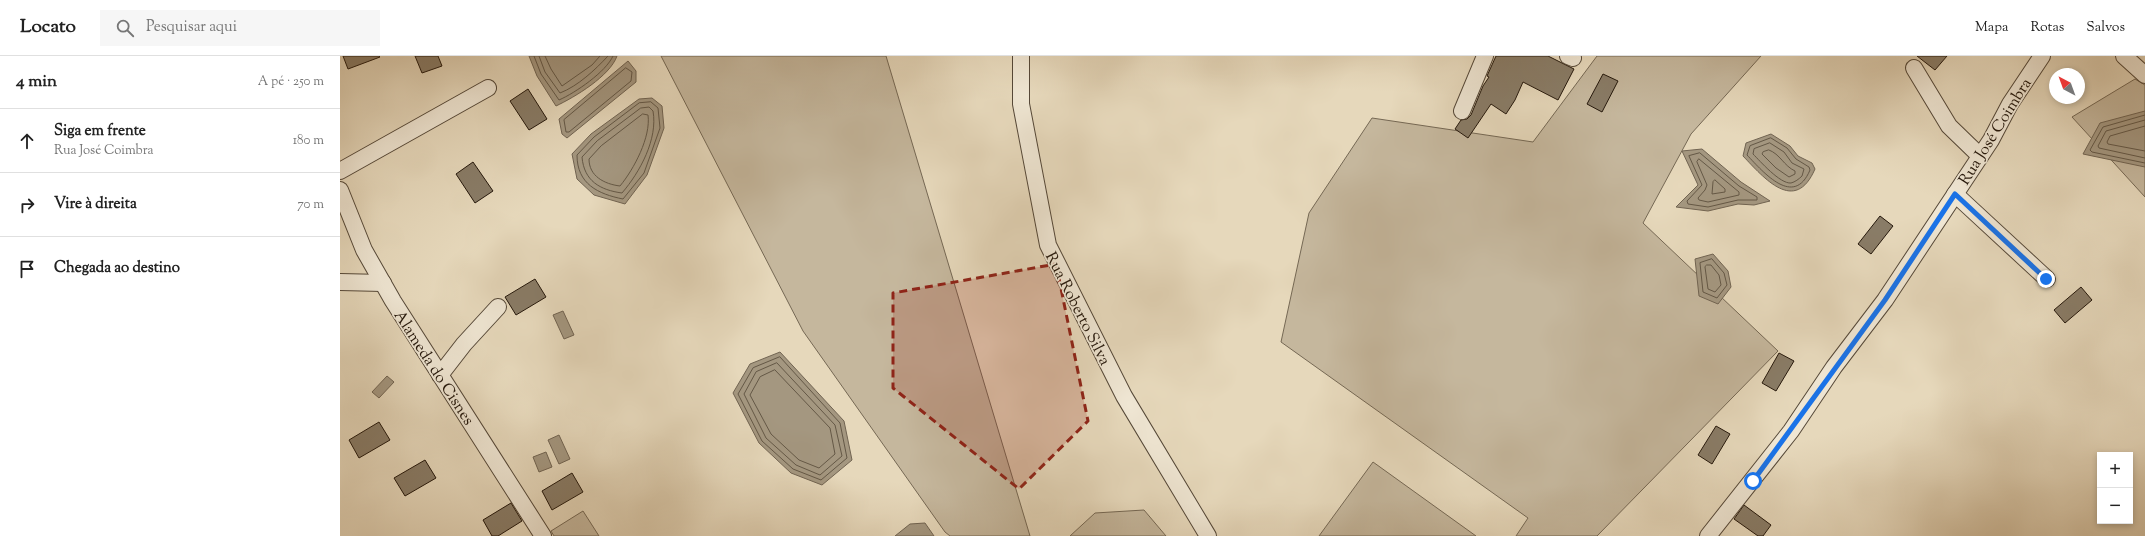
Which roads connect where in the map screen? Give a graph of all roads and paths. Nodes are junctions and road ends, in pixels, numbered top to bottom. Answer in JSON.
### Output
{"nodes":[{"id":1,"x":1021,"y":56,"type":"edge"},
{"id":2,"x":1485,"y":56,"type":"edge"},
{"id":3,"x":2042,"y":56,"type":"edge"},
{"id":4,"x":2124,"y":56,"type":"edge"},
{"id":5,"x":1914,"y":68,"type":"dead end"},
{"id":6,"x":2145,"y":75,"type":"edge"},
{"id":7,"x":488,"y":88,"type":"dead end"},
{"id":8,"x":1462,"y":111,"type":"dead end"},
{"id":9,"x":1980,"y":156,"type":"junction"},
{"id":10,"x":340,"y":171,"type":"edge"},
{"id":11,"x":340,"y":190,"type":"edge"},
{"id":12,"x":1955,"y":194,"type":"junction"},
{"id":13,"x":2046,"y":279,"type":"dead end"},
{"id":14,"x":340,"y":282,"type":"edge"},
{"id":15,"x":383,"y":283,"type":"junction"},
{"id":16,"x":498,"y":307,"type":"dead end"},
{"id":17,"x":440,"y":375,"type":"junction"},
{"id":18,"x":543,"y":536,"type":"edge"},
{"id":19,"x":1208,"y":536,"type":"edge"},
{"id":20,"x":1708,"y":536,"type":"edge"}],
"edges":[{"from":1,"to":19,"type":"street","name":"Rua Roberto Silva"},
{"from":2,"to":8,"type":"street"},
{"from":3,"to":9,"type":"street","name":"Rua José Coimbra"},
{"from":4,"to":6,"type":"street"},
{"from":5,"to":9,"type":"street"},
{"from":7,"to":10,"type":"street"},
{"from":9,"to":12,"type":"street","name":"Rua José Coimbra"},
{"from":11,"to":15,"type":"street","name":"Alameda do Cisnes"},
{"from":12,"to":13,"type":"street"},
{"from":12,"to":20,"type":"street","name":"Rua José Coimbra"},
{"from":14,"to":15,"type":"street"},
{"from":15,"to":17,"type":"street","name":"Alameda do Cisnes"},
{"from":16,"to":17,"type":"street"},
{"from":17,"to":18,"type":"street","name":"Alameda do Cisnes"}]}
